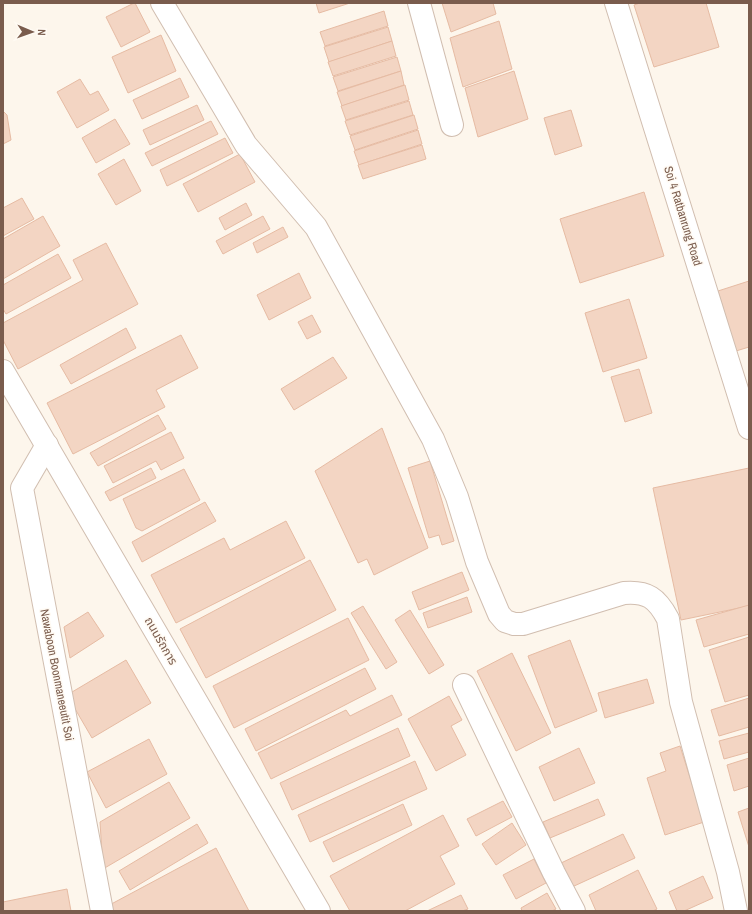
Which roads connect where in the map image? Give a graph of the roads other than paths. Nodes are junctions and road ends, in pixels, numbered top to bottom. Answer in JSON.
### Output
{"nodes":[{"id":1,"x":162,"y":3,"type":"edge"},
{"id":2,"x":418,"y":3,"type":"edge"},
{"id":3,"x":616,"y":3,"type":"edge"},
{"id":4,"x":452,"y":125,"type":"dead end"},
{"id":5,"x":3,"y":371,"type":"edge"},
{"id":6,"x":749,"y":428,"type":"edge"},
{"id":7,"x":46,"y":445,"type":"junction"},
{"id":8,"x":464,"y":685,"type":"dead end"},
{"id":9,"x":102,"y":911,"type":"edge"},
{"id":10,"x":320,"y":911,"type":"edge"},
{"id":11,"x":574,"y":911,"type":"edge"},
{"id":12,"x":736,"y":911,"type":"edge"}],
"edges":[{"from":1,"to":12,"type":"street"},
{"from":2,"to":4,"type":"street"},
{"from":3,"to":6,"type":"street","name":"Soi 4 Ratbanrung Road"},
{"from":5,"to":7,"type":"street","name":"ถนนรัถการ"},
{"from":7,"to":9,"type":"street","name":"Nawaboon Boonmaneeutit Soi"},
{"from":7,"to":10,"type":"street","name":"ถนนรัถการ"},
{"from":8,"to":11,"type":"street"}]}
